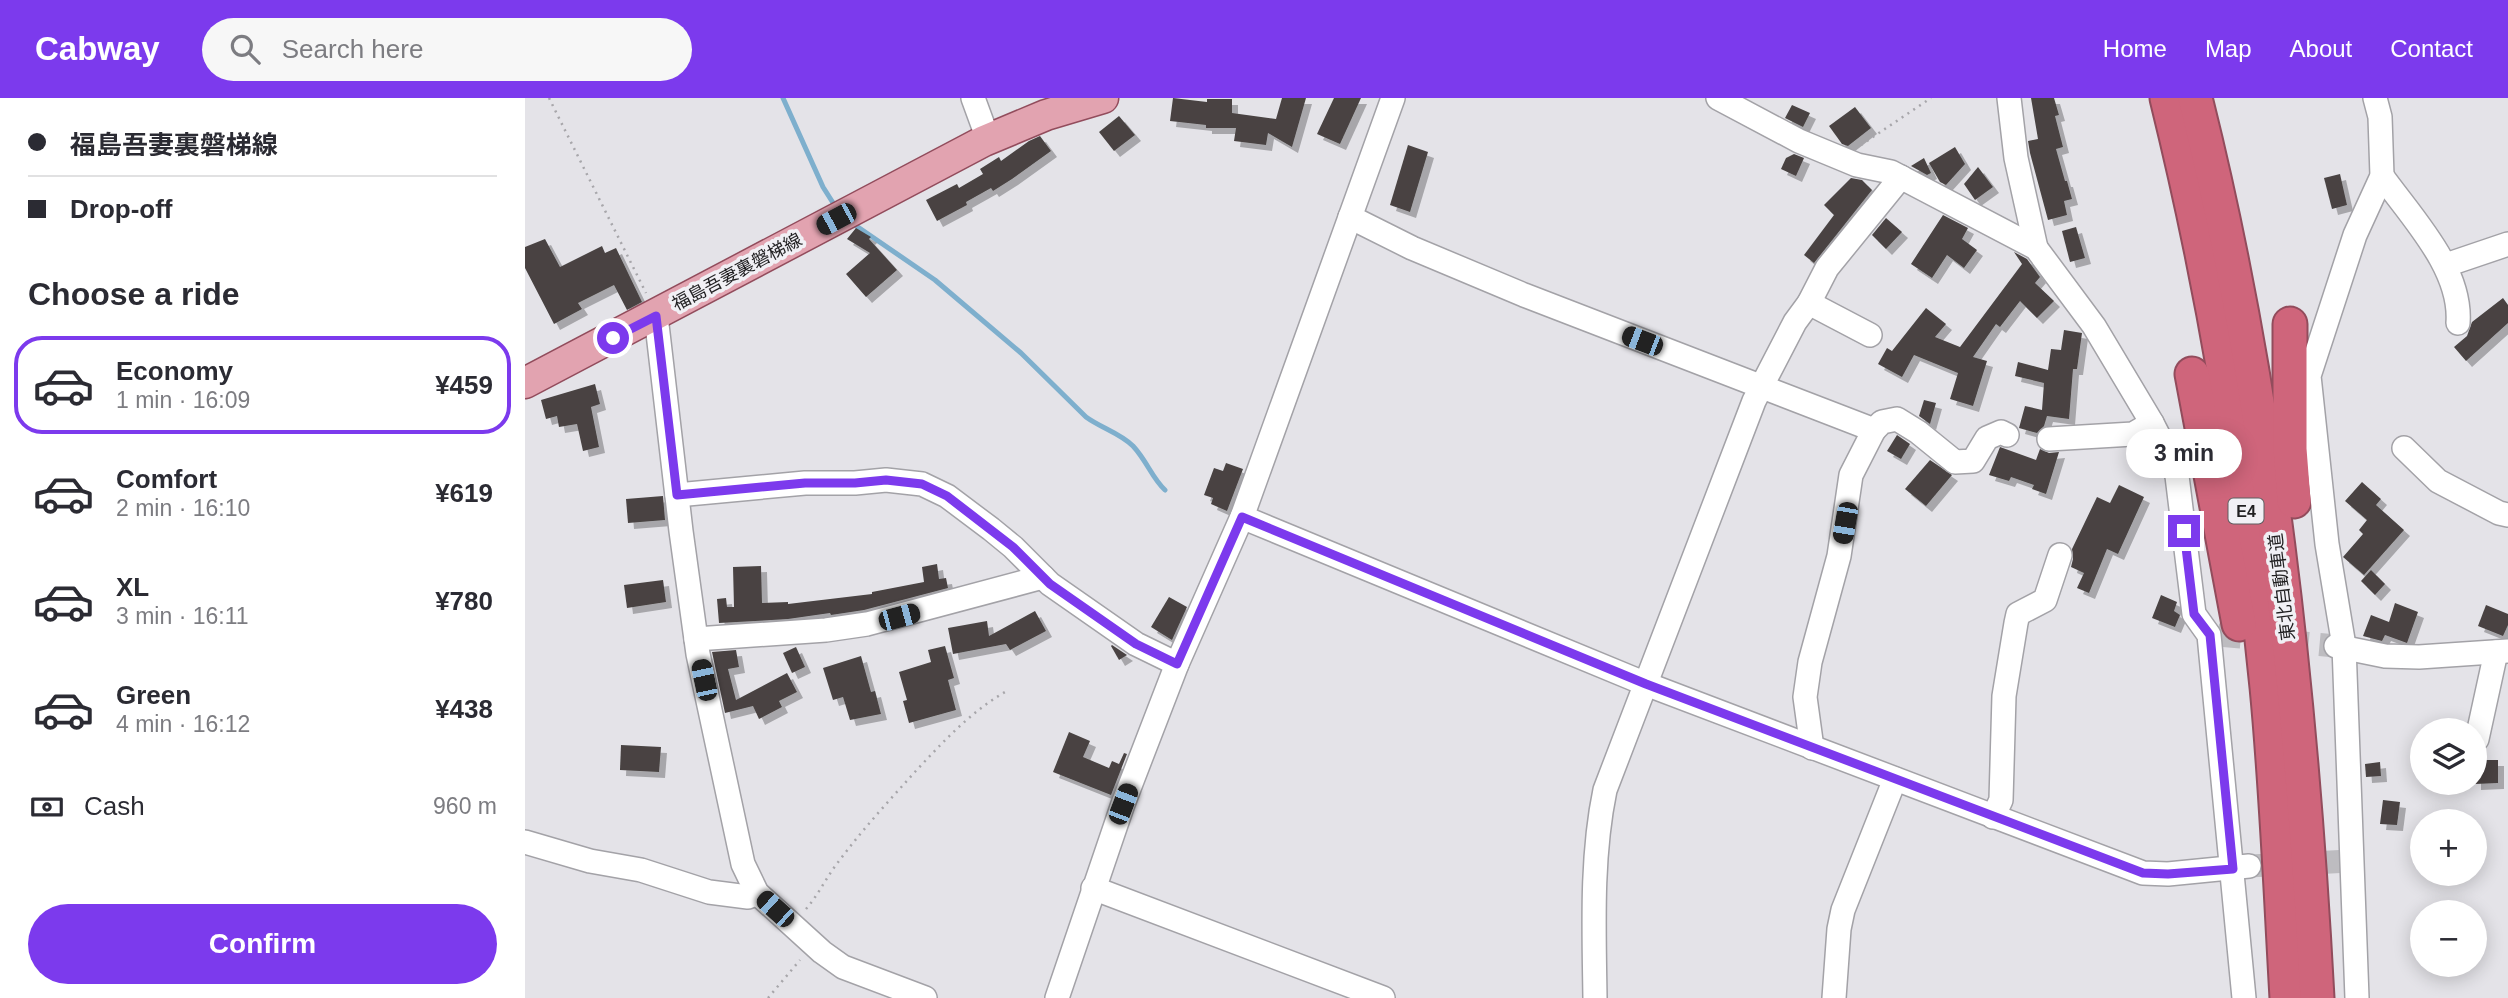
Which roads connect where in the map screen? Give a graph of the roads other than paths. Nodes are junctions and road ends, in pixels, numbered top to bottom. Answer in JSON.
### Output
{"nodes":[{"id":1,"x":973,"y":98,"type":"edge"},
{"id":2,"x":1103,"y":98,"type":"edge"},
{"id":3,"x":1394,"y":98,"type":"edge"},
{"id":4,"x":1718,"y":98,"type":"edge"},
{"id":5,"x":2009,"y":98,"type":"edge"},
{"id":6,"x":2167,"y":98,"type":"edge"},
{"id":7,"x":2195,"y":98,"type":"edge"},
{"id":8,"x":2375,"y":98,"type":"edge"},
{"id":9,"x":988,"y":139,"type":"junction"},
{"id":10,"x":2382,"y":176,"type":"junction"},
{"id":11,"x":1901,"y":177,"type":"junction"},
{"id":12,"x":1350,"y":217,"type":"junction"},
{"id":13,"x":2508,"y":244,"type":"edge"},
{"id":14,"x":2036,"y":248,"type":"junction"},
{"id":15,"x":2446,"y":265,"type":"junction"},
{"id":16,"x":1809,"y":303,"type":"junction"},
{"id":17,"x":656,"y":316,"type":"junction"},
{"id":18,"x":2458,"y":323,"type":"dead end"},
{"id":19,"x":2290,"y":324,"type":"dead end"},
{"id":20,"x":1870,"y":335,"type":"dead end"},
{"id":21,"x":2192,"y":374,"type":"dead end"},
{"id":22,"x":525,"y":383,"type":"edge"},
{"id":23,"x":1761,"y":387,"type":"junction"},
{"id":24,"x":2152,"y":423,"type":"junction"},
{"id":25,"x":1874,"y":430,"type":"junction"},
{"id":26,"x":2007,"y":435,"type":"dead end"},
{"id":27,"x":2049,"y":439,"type":"dead end"},
{"id":28,"x":2403,"y":448,"type":"dead end"},
{"id":29,"x":677,"y":495,"type":"junction"},
{"id":30,"x":2508,"y":515,"type":"edge"},
{"id":31,"x":1242,"y":517,"type":"junction"},
{"id":32,"x":2060,"y":555,"type":"dead end"},
{"id":33,"x":1043,"y":577,"type":"junction"},
{"id":34,"x":696,"y":639,"type":"junction"},
{"id":35,"x":2340,"y":646,"type":"junction"},
{"id":36,"x":2502,"y":651,"type":"edge"},
{"id":37,"x":1177,"y":664,"type":"junction"},
{"id":38,"x":1646,"y":684,"type":"junction"},
{"id":39,"x":2483,"y":718,"type":"edge"},
{"id":40,"x":1812,"y":748,"type":"junction"},
{"id":41,"x":1895,"y":779,"type":"junction"},
{"id":42,"x":1993,"y":817,"type":"junction"},
{"id":43,"x":525,"y":842,"type":"edge"},
{"id":44,"x":2241,"y":867,"type":"junction"},
{"id":45,"x":1093,"y":888,"type":"junction"},
{"id":46,"x":757,"y":893,"type":"junction"},
{"id":47,"x":2313,"y":894,"type":"junction"},
{"id":48,"x":2283,"y":931,"type":"junction"},
{"id":49,"x":925,"y":998,"type":"edge"},
{"id":50,"x":1057,"y":998,"type":"edge"},
{"id":51,"x":1383,"y":998,"type":"edge"},
{"id":52,"x":1595,"y":998,"type":"edge"},
{"id":53,"x":1834,"y":998,"type":"edge"},
{"id":54,"x":2244,"y":998,"type":"edge"},
{"id":55,"x":2287,"y":998,"type":"edge"},
{"id":56,"x":2317,"y":998,"type":"edge"},
{"id":57,"x":2357,"y":998,"type":"edge"}],
"edges":[{"from":1,"to":9,"type":"street"},
{"from":2,"to":9,"type":"main road","name":"福島吾妻裏磐梯線"},
{"from":3,"to":12,"type":"street"},
{"from":4,"to":11,"type":"street"},
{"from":5,"to":14,"type":"street"},
{"from":6,"to":48,"type":"highway","name":"東北自動車道","number":"E4"},
{"from":7,"to":47,"type":"highway","name":"東北自動車道","number":"E4"},
{"from":8,"to":10,"type":"street"},
{"from":9,"to":17,"type":"main road","name":"福島吾妻裏磐梯線"},
{"from":10,"to":15,"type":"street"},
{"from":10,"to":35,"type":"street"},
{"from":11,"to":14,"type":"street"},
{"from":11,"to":16,"type":"street"},
{"from":12,"to":23,"type":"street"},
{"from":12,"to":31,"type":"street"},
{"from":13,"to":15,"type":"street"},
{"from":14,"to":24,"type":"street"},
{"from":15,"to":18,"type":"street"},
{"from":16,"to":20,"type":"street"},
{"from":16,"to":23,"type":"street"},
{"from":17,"to":22,"type":"main road","name":"福島吾妻裏磐梯線"},
{"from":17,"to":29,"type":"street"},
{"from":19,"to":47,"type":"highway"},
{"from":21,"to":48,"type":"highway"},
{"from":23,"to":25,"type":"street"},
{"from":23,"to":38,"type":"street"},
{"from":24,"to":27,"type":"street"},
{"from":24,"to":44,"type":"street"},
{"from":25,"to":26,"type":"street"},
{"from":25,"to":40,"type":"street"},
{"from":28,"to":30,"type":"street"},
{"from":29,"to":33,"type":"street"},
{"from":29,"to":34,"type":"street"},
{"from":31,"to":37,"type":"street"},
{"from":31,"to":38,"type":"street"},
{"from":32,"to":42,"type":"street"},
{"from":33,"to":34,"type":"street"},
{"from":33,"to":37,"type":"street"},
{"from":34,"to":46,"type":"street"},
{"from":35,"to":36,"type":"street"},
{"from":35,"to":57,"type":"street"},
{"from":36,"to":39,"type":"street"},
{"from":37,"to":45,"type":"street"},
{"from":38,"to":40,"type":"street"},
{"from":38,"to":52,"type":"street"},
{"from":40,"to":41,"type":"street"},
{"from":41,"to":42,"type":"street"},
{"from":41,"to":53,"type":"street"},
{"from":42,"to":44,"type":"street"},
{"from":43,"to":46,"type":"street"},
{"from":44,"to":54,"type":"street"},
{"from":45,"to":50,"type":"street"},
{"from":45,"to":51,"type":"street"},
{"from":46,"to":49,"type":"street"},
{"from":47,"to":56,"type":"highway","name":"東北自動車道","number":"E4"},
{"from":48,"to":55,"type":"highway","name":"東北自動車道","number":"E4"}]}
